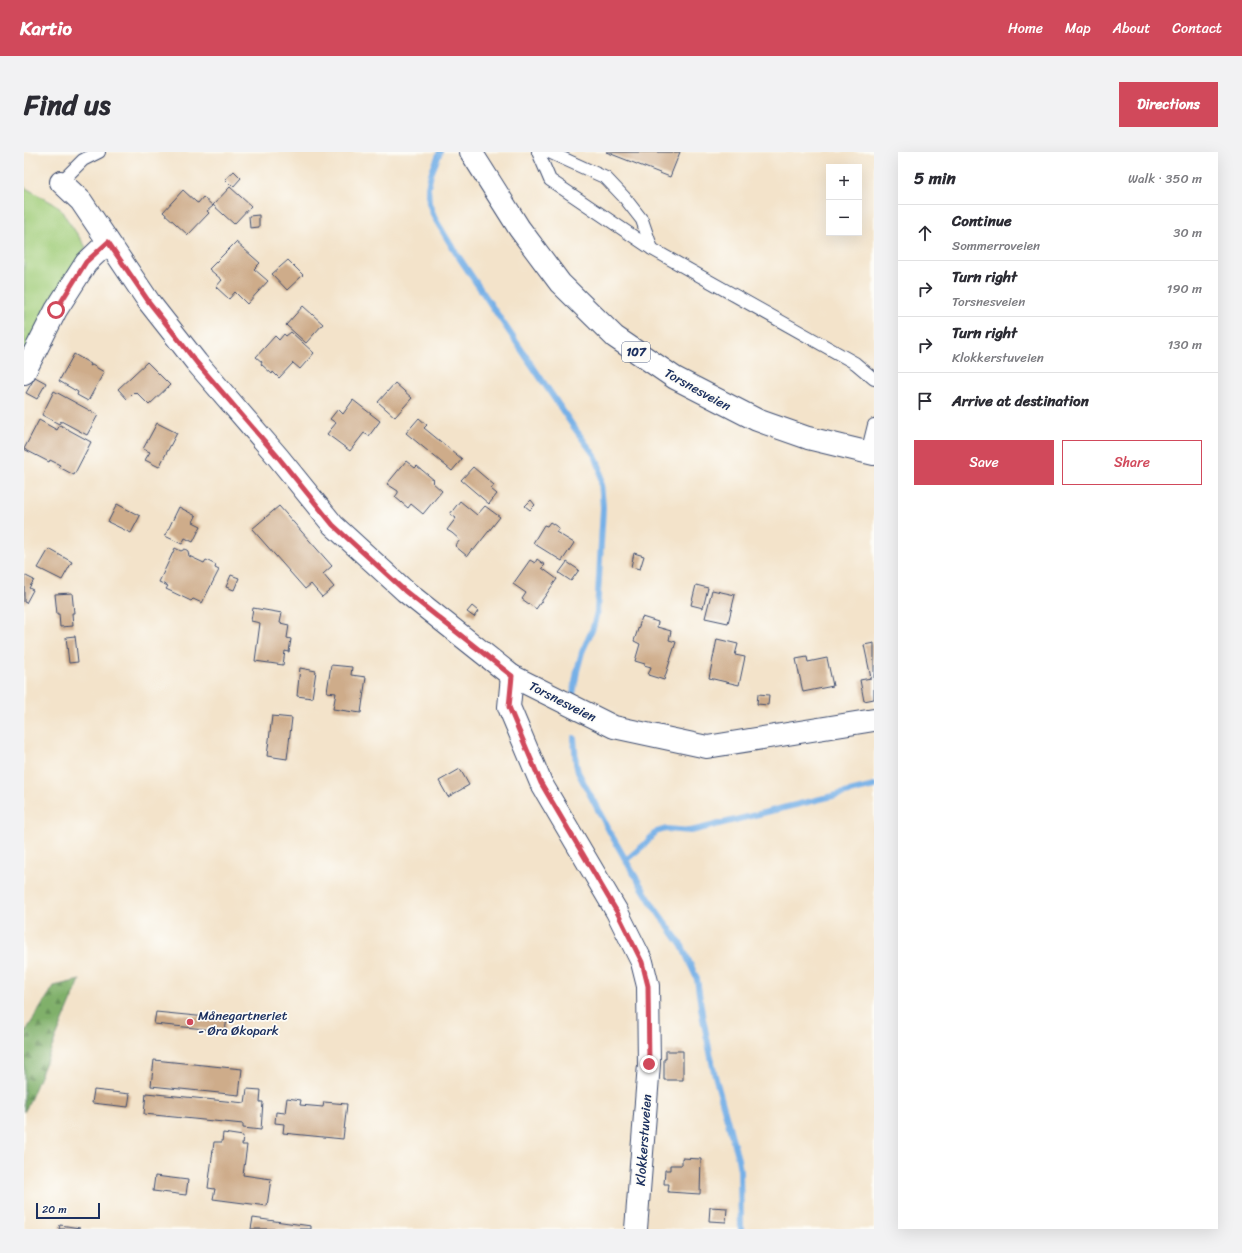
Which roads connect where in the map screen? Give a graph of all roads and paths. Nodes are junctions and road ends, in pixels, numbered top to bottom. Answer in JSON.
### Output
{"nodes":[{"id":1,"x":99,"y":152,"type":"edge"},
{"id":2,"x":471,"y":152,"type":"edge"},
{"id":3,"x":538,"y":152,"type":"edge"},
{"id":4,"x":549,"y":152,"type":"edge"},
{"id":5,"x":61,"y":182,"type":"joint"},
{"id":6,"x":108,"y":242,"type":"junction"},
{"id":7,"x":652,"y":249,"type":"junction"},
{"id":8,"x":24,"y":373,"type":"edge"},
{"id":9,"x":874,"y":379,"type":"edge"},
{"id":10,"x":874,"y":425,"type":"edge"},
{"id":11,"x":870,"y":454,"type":"edge"},
{"id":12,"x":512,"y":676,"type":"junction"},
{"id":13,"x":874,"y":720,"type":"edge"},
{"id":14,"x":636,"y":1229,"type":"edge"}],
"edges":[{"from":1,"to":5,"type":"lane"},
{"from":2,"to":11,"type":"street","name":"Torsnesveien","number":"107"},
{"from":3,"to":7,"type":"lane"},
{"from":4,"to":7,"type":"lane"},
{"from":5,"to":6,"type":"street","name":"Torsnesveien"},
{"from":6,"to":8,"type":"street"},
{"from":6,"to":12,"type":"street","name":"Torsnesveien"},
{"from":7,"to":9,"type":"lane"},
{"from":10,"to":11,"type":"lane"},
{"from":12,"to":13,"type":"street","name":"Torsnesveien"},
{"from":12,"to":14,"type":"street","name":"Klokkerstuveien"}]}
